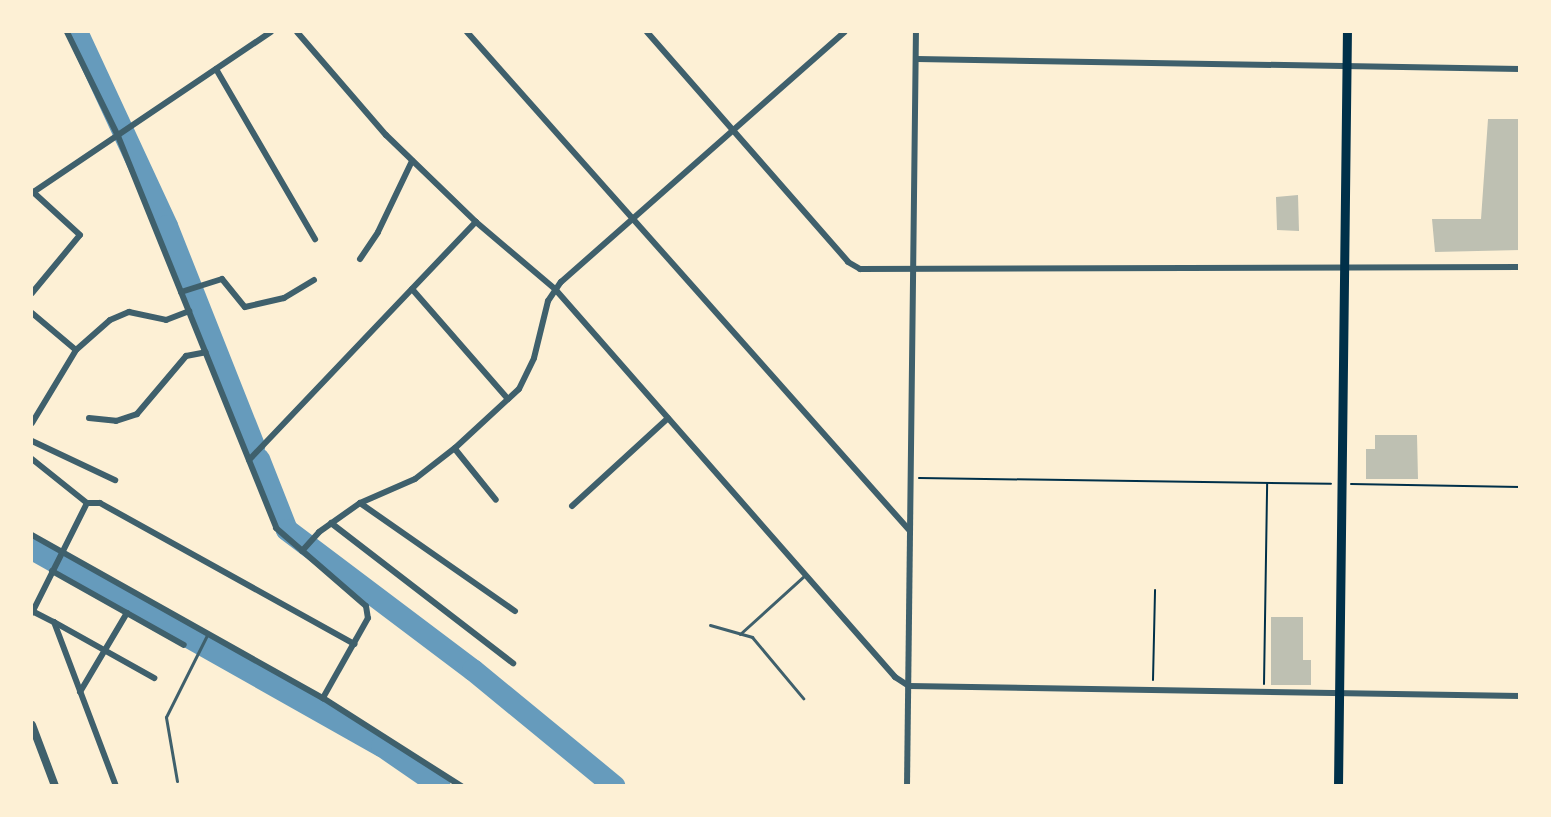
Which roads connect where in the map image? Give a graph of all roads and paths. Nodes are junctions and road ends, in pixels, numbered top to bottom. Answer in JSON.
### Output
{"nodes":[{"id":1,"x":67,"y":32,"type":"edge"},
{"id":2,"x":271,"y":32,"type":"edge"},
{"id":3,"x":297,"y":32,"type":"edge"},
{"id":4,"x":467,"y":32,"type":"edge"},
{"id":5,"x":647,"y":32,"type":"edge"},
{"id":6,"x":845,"y":32,"type":"edge"},
{"id":7,"x":916,"y":32,"type":"edge"},
{"id":8,"x":1347,"y":32,"type":"edge"},
{"id":9,"x":916,"y":59,"type":"junction"},
{"id":10,"x":1347,"y":67,"type":"junction"},
{"id":11,"x":216,"y":69,"type":"junction"},
{"id":12,"x":1520,"y":69,"type":"edge"},
{"id":13,"x":734,"y":130,"type":"junction"},
{"id":14,"x":118,"y":136,"type":"junction"},
{"id":15,"x":412,"y":161,"type":"junction"},
{"id":16,"x":32,"y":192,"type":"edge"},
{"id":17,"x":632,"y":221,"type":"junction"},
{"id":18,"x":476,"y":222,"type":"junction"},
{"id":19,"x":315,"y":239,"type":"dead end"},
{"id":20,"x":360,"y":259,"type":"dead end"},
{"id":21,"x":1343,"y":265,"type":"junction"},
{"id":22,"x":1520,"y":267,"type":"edge"},
{"id":23,"x":915,"y":269,"type":"junction"},
{"id":24,"x":314,"y":280,"type":"dead end"},
{"id":25,"x":412,"y":289,"type":"junction"},
{"id":26,"x":555,"y":289,"type":"junction"},
{"id":27,"x":184,"y":290,"type":"junction"},
{"id":28,"x":32,"y":293,"type":"edge"},
{"id":29,"x":189,"y":311,"type":"junction"},
{"id":30,"x":32,"y":312,"type":"edge"},
{"id":31,"x":76,"y":350,"type":"junction"},
{"id":32,"x":206,"y":352,"type":"junction"},
{"id":33,"x":508,"y":399,"type":"junction"},
{"id":34,"x":89,"y":418,"type":"dead end"},
{"id":35,"x":668,"y":418,"type":"junction"},
{"id":36,"x":32,"y":423,"type":"edge"},
{"id":37,"x":32,"y":441,"type":"edge"},
{"id":38,"x":454,"y":449,"type":"junction"},
{"id":39,"x":32,"y":459,"type":"edge"},
{"id":40,"x":249,"y":459,"type":"junction"},
{"id":41,"x":913,"y":477,"type":"junction"},
{"id":42,"x":115,"y":480,"type":"dead end"},
{"id":43,"x":1267,"y":483,"type":"junction"},
{"id":44,"x":1341,"y":484,"type":"junction"},
{"id":45,"x":1520,"y":487,"type":"edge"},
{"id":46,"x":496,"y":500,"type":"dead end"},
{"id":47,"x":360,"y":502,"type":"junction"},
{"id":48,"x":87,"y":503,"type":"junction"},
{"id":49,"x":572,"y":506,"type":"dead end"},
{"id":50,"x":331,"y":524,"type":"junction"},
{"id":51,"x":910,"y":531,"type":"junction"},
{"id":52,"x":32,"y":535,"type":"edge"},
{"id":53,"x":304,"y":549,"type":"junction"},
{"id":54,"x":62,"y":551,"type":"junction"},
{"id":55,"x":51,"y":572,"type":"junction"},
{"id":56,"x":805,"y":575,"type":"junction"},
{"id":57,"x":1155,"y":590,"type":"dead end"},
{"id":58,"x":515,"y":611,"type":"dead end"},
{"id":59,"x":32,"y":612,"type":"edge"},
{"id":60,"x":127,"y":613,"type":"junction"},
{"id":61,"x":54,"y":622,"type":"junction"},
{"id":62,"x":710,"y":625,"type":"dead end"},
{"id":63,"x":208,"y":633,"type":"junction"},
{"id":64,"x":740,"y":633,"type":"junction"},
{"id":65,"x":354,"y":644,"type":"junction"},
{"id":66,"x":184,"y":645,"type":"dead end"},
{"id":67,"x":106,"y":651,"type":"junction"},
{"id":68,"x":513,"y":663,"type":"dead end"},
{"id":69,"x":154,"y":678,"type":"dead end"},
{"id":70,"x":909,"y":686,"type":"junction"},
{"id":71,"x":1153,"y":691,"type":"junction"},
{"id":72,"x":80,"y":692,"type":"junction"},
{"id":73,"x":1264,"y":693,"type":"junction"},
{"id":74,"x":1339,"y":694,"type":"junction"},
{"id":75,"x":1520,"y":696,"type":"edge"},
{"id":76,"x":323,"y":698,"type":"junction"},
{"id":77,"x":803,"y":698,"type":"dead end"},
{"id":78,"x":32,"y":725,"type":"edge"},
{"id":79,"x":177,"y":781,"type":"dead end"},
{"id":80,"x":55,"y":786,"type":"edge"},
{"id":81,"x":116,"y":786,"type":"edge"},
{"id":82,"x":461,"y":786,"type":"edge"},
{"id":83,"x":908,"y":786,"type":"edge"},
{"id":84,"x":1338,"y":786,"type":"edge"}],
"edges":[{"from":1,"to":14,"type":"street"},
{"from":2,"to":11,"type":"street"},
{"from":3,"to":15,"type":"street"},
{"from":4,"to":17,"type":"street"},
{"from":5,"to":13,"type":"street"},
{"from":6,"to":13,"type":"street"},
{"from":7,"to":9,"type":"street"},
{"from":8,"to":10,"type":"main road"},
{"from":9,"to":10,"type":"street"},
{"from":9,"to":23,"type":"street"},
{"from":10,"to":12,"type":"street"},
{"from":10,"to":21,"type":"main road"},
{"from":11,"to":14,"type":"street"},
{"from":11,"to":19,"type":"street"},
{"from":13,"to":17,"type":"street"},
{"from":13,"to":23,"type":"street"},
{"from":14,"to":16,"type":"street"},
{"from":14,"to":27,"type":"street"},
{"from":15,"to":18,"type":"street"},
{"from":15,"to":20,"type":"street"},
{"from":16,"to":28,"type":"street"},
{"from":17,"to":26,"type":"street"},
{"from":17,"to":51,"type":"street"},
{"from":18,"to":25,"type":"street"},
{"from":18,"to":26,"type":"street"},
{"from":21,"to":22,"type":"street"},
{"from":21,"to":23,"type":"street"},
{"from":21,"to":44,"type":"main road"},
{"from":23,"to":41,"type":"street"},
{"from":24,"to":27,"type":"street"},
{"from":25,"to":33,"type":"street"},
{"from":25,"to":40,"type":"street"},
{"from":26,"to":33,"type":"street"},
{"from":26,"to":35,"type":"street"},
{"from":27,"to":29,"type":"street"},
{"from":29,"to":31,"type":"street"},
{"from":29,"to":32,"type":"street"},
{"from":30,"to":31,"type":"street"},
{"from":31,"to":36,"type":"street"},
{"from":32,"to":34,"type":"street"},
{"from":32,"to":40,"type":"street"},
{"from":33,"to":38,"type":"street"},
{"from":35,"to":49,"type":"street"},
{"from":35,"to":56,"type":"street"},
{"from":37,"to":42,"type":"street"},
{"from":38,"to":46,"type":"street"},
{"from":38,"to":47,"type":"street"},
{"from":39,"to":48,"type":"street"},
{"from":40,"to":53,"type":"street"},
{"from":41,"to":43,"type":"path"},
{"from":41,"to":51,"type":"street"},
{"from":43,"to":44,"type":"path"},
{"from":43,"to":73,"type":"path"},
{"from":44,"to":45,"type":"path"},
{"from":44,"to":74,"type":"main road"},
{"from":47,"to":50,"type":"street"},
{"from":47,"to":58,"type":"street"},
{"from":48,"to":54,"type":"street"},
{"from":48,"to":65,"type":"street"},
{"from":50,"to":53,"type":"street"},
{"from":50,"to":68,"type":"street"},
{"from":51,"to":70,"type":"street"},
{"from":52,"to":54,"type":"street"},
{"from":53,"to":65,"type":"street"},
{"from":54,"to":55,"type":"street"},
{"from":54,"to":63,"type":"street"},
{"from":55,"to":59,"type":"street"},
{"from":55,"to":60,"type":"street"},
{"from":56,"to":64,"type":"lane"},
{"from":56,"to":70,"type":"street"},
{"from":57,"to":71,"type":"path"},
{"from":59,"to":61,"type":"street"},
{"from":60,"to":66,"type":"street"},
{"from":60,"to":67,"type":"street"},
{"from":61,"to":67,"type":"street"},
{"from":61,"to":72,"type":"street"},
{"from":62,"to":64,"type":"lane"},
{"from":63,"to":76,"type":"street"},
{"from":63,"to":79,"type":"lane"},
{"from":64,"to":77,"type":"lane"},
{"from":65,"to":76,"type":"street"},
{"from":67,"to":69,"type":"street"},
{"from":67,"to":72,"type":"street"},
{"from":70,"to":71,"type":"street"},
{"from":70,"to":83,"type":"street"},
{"from":71,"to":73,"type":"street"},
{"from":72,"to":81,"type":"street"},
{"from":73,"to":74,"type":"street"},
{"from":74,"to":75,"type":"street"},
{"from":74,"to":84,"type":"main road"},
{"from":76,"to":82,"type":"street"},
{"from":78,"to":80,"type":"street"}]}
